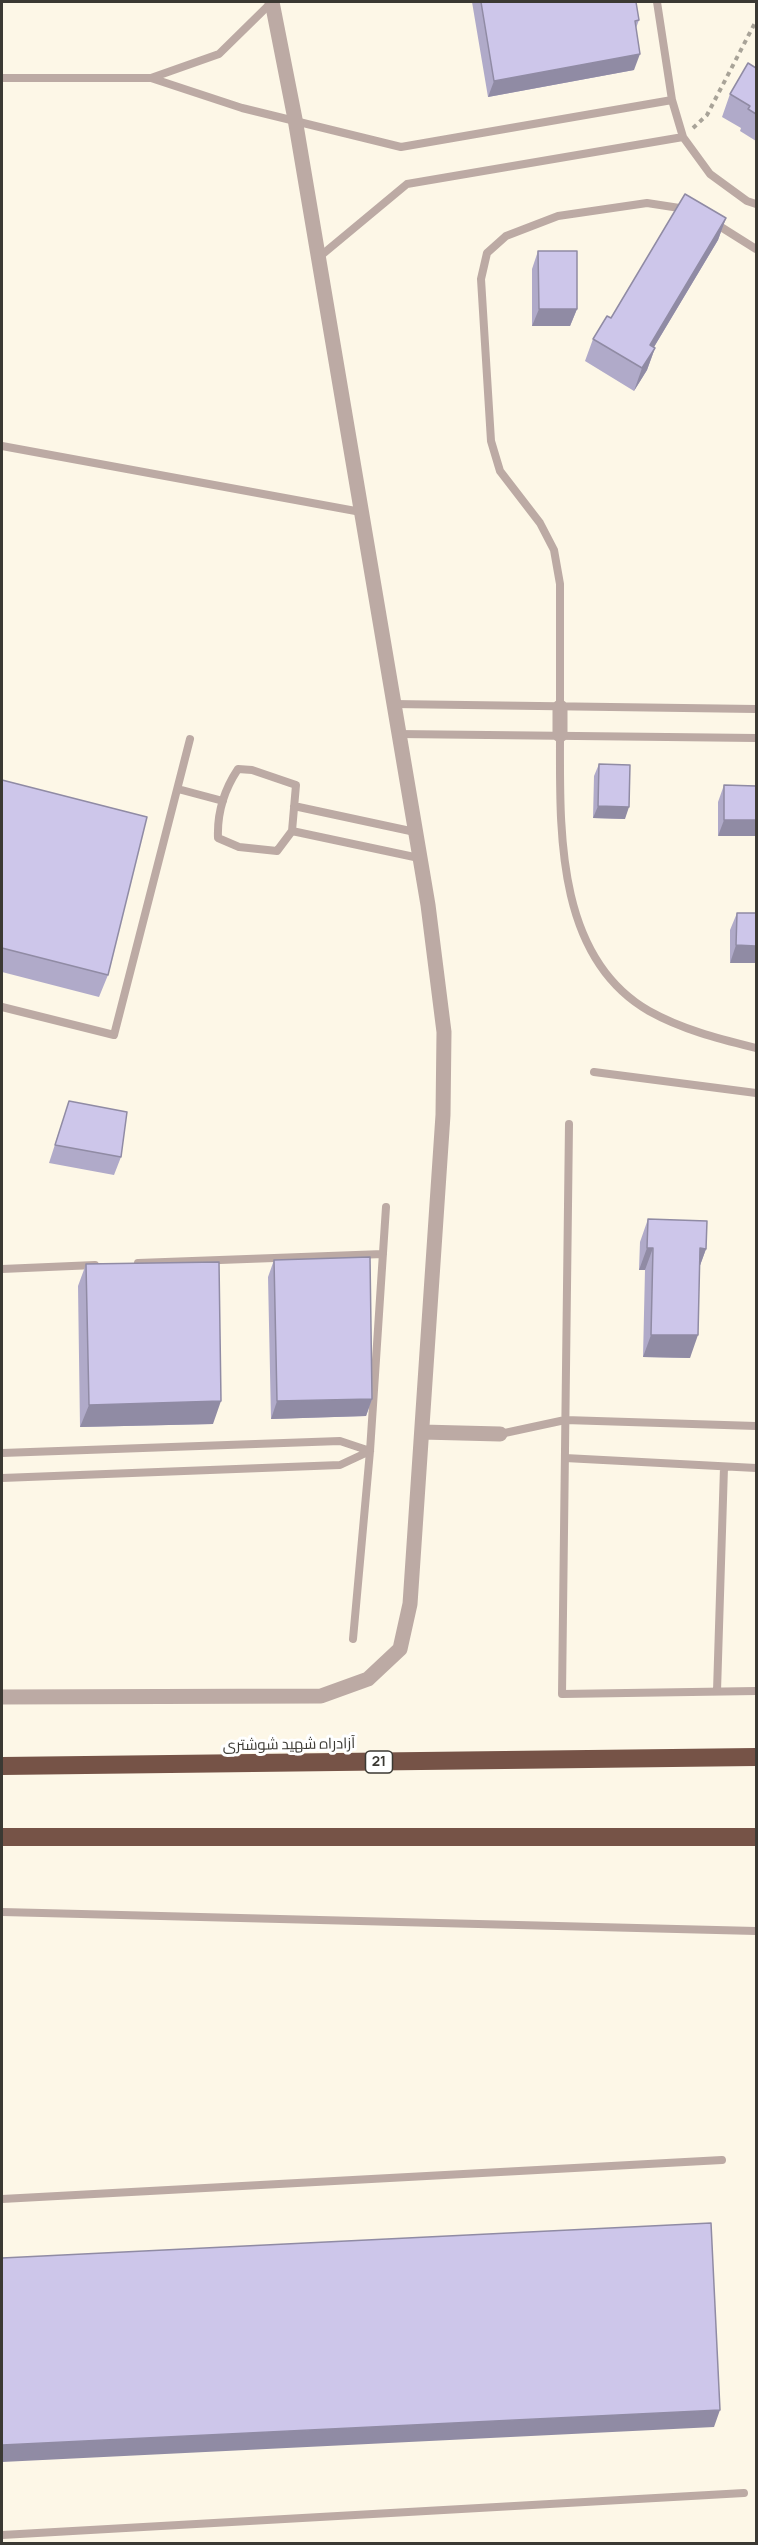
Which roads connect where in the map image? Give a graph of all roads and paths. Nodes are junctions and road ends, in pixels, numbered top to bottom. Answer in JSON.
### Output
{"nodes":[{"id":1,"x":272,"y":2,"type":"edge"},
{"id":2,"x":657,"y":2,"type":"edge"},
{"id":3,"x":756,"y":21,"type":"edge"},
{"id":4,"x":2,"y":78,"type":"edge"},
{"id":5,"x":151,"y":78,"type":"junction"},
{"id":6,"x":672,"y":100,"type":"junction"},
{"id":7,"x":295,"y":119,"type":"junction"},
{"id":8,"x":683,"y":137,"type":"junction"},
{"id":9,"x":756,"y":204,"type":"edge"},
{"id":10,"x":692,"y":210,"type":"edge"},
{"id":11,"x":701,"y":215,"type":"edge"},
{"id":12,"x":756,"y":249,"type":"edge"},
{"id":13,"x":318,"y":258,"type":"junction"},
{"id":14,"x":2,"y":446,"type":"edge"},
{"id":15,"x":361,"y":512,"type":"junction"},
{"id":16,"x":393,"y":704,"type":"junction"},
{"id":17,"x":561,"y":706,"type":"junction"},
{"id":18,"x":756,"y":709,"type":"edge"},
{"id":19,"x":398,"y":734,"type":"junction"},
{"id":20,"x":560,"y":735,"type":"junction"},
{"id":21,"x":756,"y":738,"type":"edge"},
{"id":22,"x":190,"y":739,"type":"dead end"},
{"id":23,"x":178,"y":789,"type":"junction"},
{"id":24,"x":223,"y":801,"type":"junction"},
{"id":25,"x":294,"y":806,"type":"junction"},
{"id":26,"x":292,"y":831,"type":"junction"},
{"id":27,"x":415,"y":832,"type":"junction"},
{"id":28,"x":420,"y":858,"type":"junction"},
{"id":29,"x":2,"y":1006,"type":"edge"},
{"id":30,"x":756,"y":1048,"type":"edge"},
{"id":31,"x":594,"y":1072,"type":"dead end"},
{"id":32,"x":756,"y":1093,"type":"edge"},
{"id":33,"x":569,"y":1124,"type":"dead end"},
{"id":34,"x":386,"y":1207,"type":"dead end"},
{"id":35,"x":383,"y":1254,"type":"junction"},
{"id":36,"x":124,"y":1264,"type":"edge"},
{"id":37,"x":101,"y":1265,"type":"edge"},
{"id":38,"x":2,"y":1269,"type":"edge"},
{"id":39,"x":566,"y":1420,"type":"junction"},
{"id":40,"x":756,"y":1426,"type":"edge"},
{"id":41,"x":422,"y":1432,"type":"junction"},
{"id":42,"x":500,"y":1434,"type":"joint"},
{"id":43,"x":370,"y":1451,"type":"junction"},
{"id":44,"x":2,"y":1453,"type":"edge"},
{"id":45,"x":565,"y":1458,"type":"junction"},
{"id":46,"x":724,"y":1467,"type":"junction"},
{"id":47,"x":756,"y":1468,"type":"edge"},
{"id":48,"x":2,"y":1478,"type":"edge"},
{"id":49,"x":353,"y":1639,"type":"dead end"},
{"id":50,"x":717,"y":1691,"type":"junction"},
{"id":51,"x":756,"y":1691,"type":"edge"},
{"id":52,"x":2,"y":1697,"type":"edge"},
{"id":53,"x":756,"y":1757,"type":"edge"},
{"id":54,"x":2,"y":1766,"type":"edge"},
{"id":55,"x":2,"y":1837,"type":"edge"},
{"id":56,"x":756,"y":1837,"type":"edge"},
{"id":57,"x":2,"y":1912,"type":"edge"},
{"id":58,"x":756,"y":1931,"type":"edge"},
{"id":59,"x":722,"y":2160,"type":"dead end"},
{"id":60,"x":2,"y":2199,"type":"edge"},
{"id":61,"x":744,"y":2493,"type":"dead end"},
{"id":62,"x":2,"y":2535,"type":"edge"}],
"edges":[{"from":1,"to":5,"type":"lane"},
{"from":1,"to":7,"type":"street"},
{"from":2,"to":6,"type":"lane"},
{"from":3,"to":8,"type":"path"},
{"from":4,"to":5,"type":"lane"},
{"from":5,"to":7,"type":"lane"},
{"from":6,"to":7,"type":"lane"},
{"from":6,"to":8,"type":"lane"},
{"from":7,"to":13,"type":"street"},
{"from":8,"to":9,"type":"lane"},
{"from":8,"to":13,"type":"lane"},
{"from":10,"to":17,"type":"lane"},
{"from":11,"to":12,"type":"lane"},
{"from":13,"to":15,"type":"street"},
{"from":14,"to":15,"type":"lane"},
{"from":15,"to":16,"type":"street"},
{"from":16,"to":17,"type":"lane"},
{"from":16,"to":19,"type":"street"},
{"from":17,"to":18,"type":"lane"},
{"from":17,"to":20,"type":"street"},
{"from":19,"to":20,"type":"lane"},
{"from":19,"to":27,"type":"street"},
{"from":20,"to":21,"type":"lane"},
{"from":20,"to":30,"type":"lane"},
{"from":22,"to":23,"type":"lane"},
{"from":23,"to":24,"type":"lane"},
{"from":23,"to":29,"type":"lane"},
{"from":24,"to":25,"type":"lane"},
{"from":24,"to":26,"type":"lane"},
{"from":25,"to":26,"type":"lane"},
{"from":25,"to":27,"type":"lane"},
{"from":26,"to":28,"type":"lane"},
{"from":27,"to":28,"type":"street"},
{"from":28,"to":41,"type":"street"},
{"from":31,"to":32,"type":"lane"},
{"from":33,"to":39,"type":"lane"},
{"from":34,"to":35,"type":"lane"},
{"from":35,"to":36,"type":"lane"},
{"from":35,"to":43,"type":"lane"},
{"from":37,"to":38,"type":"lane"},
{"from":39,"to":40,"type":"lane"},
{"from":39,"to":42,"type":"lane"},
{"from":39,"to":45,"type":"lane"},
{"from":41,"to":42,"type":"street"},
{"from":41,"to":52,"type":"street"},
{"from":43,"to":44,"type":"lane"},
{"from":43,"to":48,"type":"lane"},
{"from":43,"to":49,"type":"lane"},
{"from":45,"to":46,"type":"lane"},
{"from":45,"to":50,"type":"lane"},
{"from":46,"to":47,"type":"lane"},
{"from":46,"to":50,"type":"lane"},
{"from":50,"to":51,"type":"lane"},
{"from":53,"to":54,"type":"highway","name":"آزادراه شهید شوشتری","number":"21"},
{"from":55,"to":56,"type":"highway"},
{"from":57,"to":58,"type":"lane"},
{"from":59,"to":60,"type":"lane"},
{"from":61,"to":62,"type":"lane"}]}
